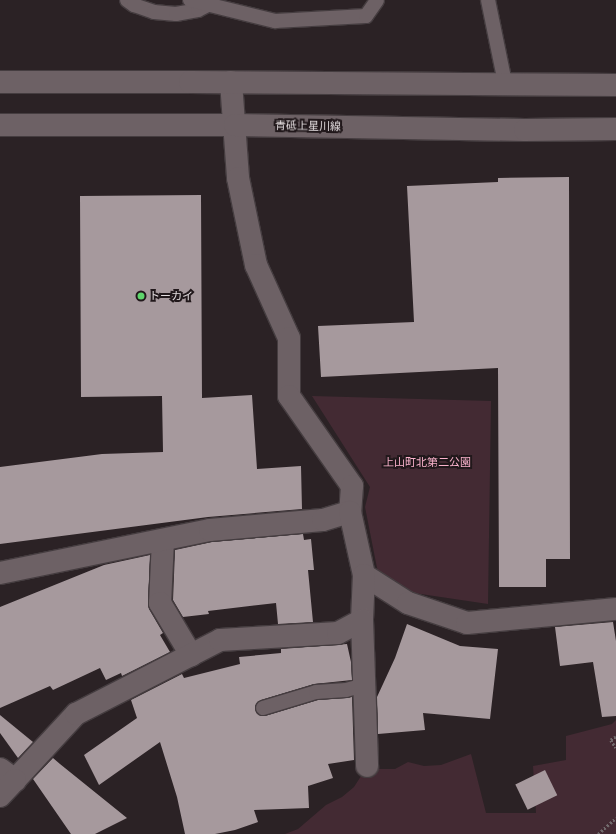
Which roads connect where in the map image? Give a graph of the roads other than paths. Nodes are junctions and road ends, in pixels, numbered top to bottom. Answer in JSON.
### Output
{"nodes":[{"id":1,"x":127,"y":0,"type":"edge"},
{"id":2,"x":190,"y":0,"type":"edge"},
{"id":3,"x":218,"y":0,"type":"edge"},
{"id":4,"x":377,"y":0,"type":"edge"},
{"id":5,"x":488,"y":0,"type":"edge"},
{"id":6,"x":0,"y":82,"type":"edge"},
{"id":7,"x":231,"y":82,"type":"junction"},
{"id":8,"x":505,"y":83,"type":"junction"},
{"id":9,"x":616,"y":85,"type":"edge"},
{"id":10,"x":0,"y":125,"type":"edge"},
{"id":11,"x":235,"y":125,"type":"junction"},
{"id":12,"x":616,"y":129,"type":"edge"},
{"id":13,"x":350,"y":512,"type":"junction"},
{"id":14,"x":163,"y":540,"type":"junction"},
{"id":15,"x":0,"y":573,"type":"edge"},
{"id":16,"x":364,"y":575,"type":"junction"},
{"id":17,"x":616,"y":609,"type":"edge"},
{"id":18,"x":362,"y":620,"type":"junction"},
{"id":19,"x":191,"y":655,"type":"junction"},
{"id":20,"x":365,"y":685,"type":"junction"},
{"id":21,"x":263,"y":708,"type":"dead end"},
{"id":22,"x":367,"y":766,"type":"dead end"},
{"id":23,"x":7,"y":774,"type":"edge"},
{"id":24,"x":0,"y":796,"type":"edge"}],
"edges":[{"from":1,"to":3,"type":"lane"},
{"from":2,"to":4,"type":"lane"},
{"from":5,"to":8,"type":"lane"},
{"from":6,"to":7,"type":"street"},
{"from":7,"to":8,"type":"street"},
{"from":7,"to":11,"type":"street"},
{"from":8,"to":9,"type":"street"},
{"from":10,"to":11,"type":"street","name":"青砥上星川線"},
{"from":11,"to":12,"type":"street","name":"青砥上星川線"},
{"from":11,"to":13,"type":"street"},
{"from":13,"to":14,"type":"street"},
{"from":13,"to":16,"type":"street"},
{"from":14,"to":15,"type":"street"},
{"from":14,"to":19,"type":"street"},
{"from":16,"to":17,"type":"street"},
{"from":16,"to":18,"type":"street"},
{"from":18,"to":19,"type":"street"},
{"from":18,"to":20,"type":"street"},
{"from":19,"to":23,"type":"street"},
{"from":20,"to":21,"type":"lane"},
{"from":20,"to":22,"type":"street"},
{"from":23,"to":24,"type":"street"}]}
